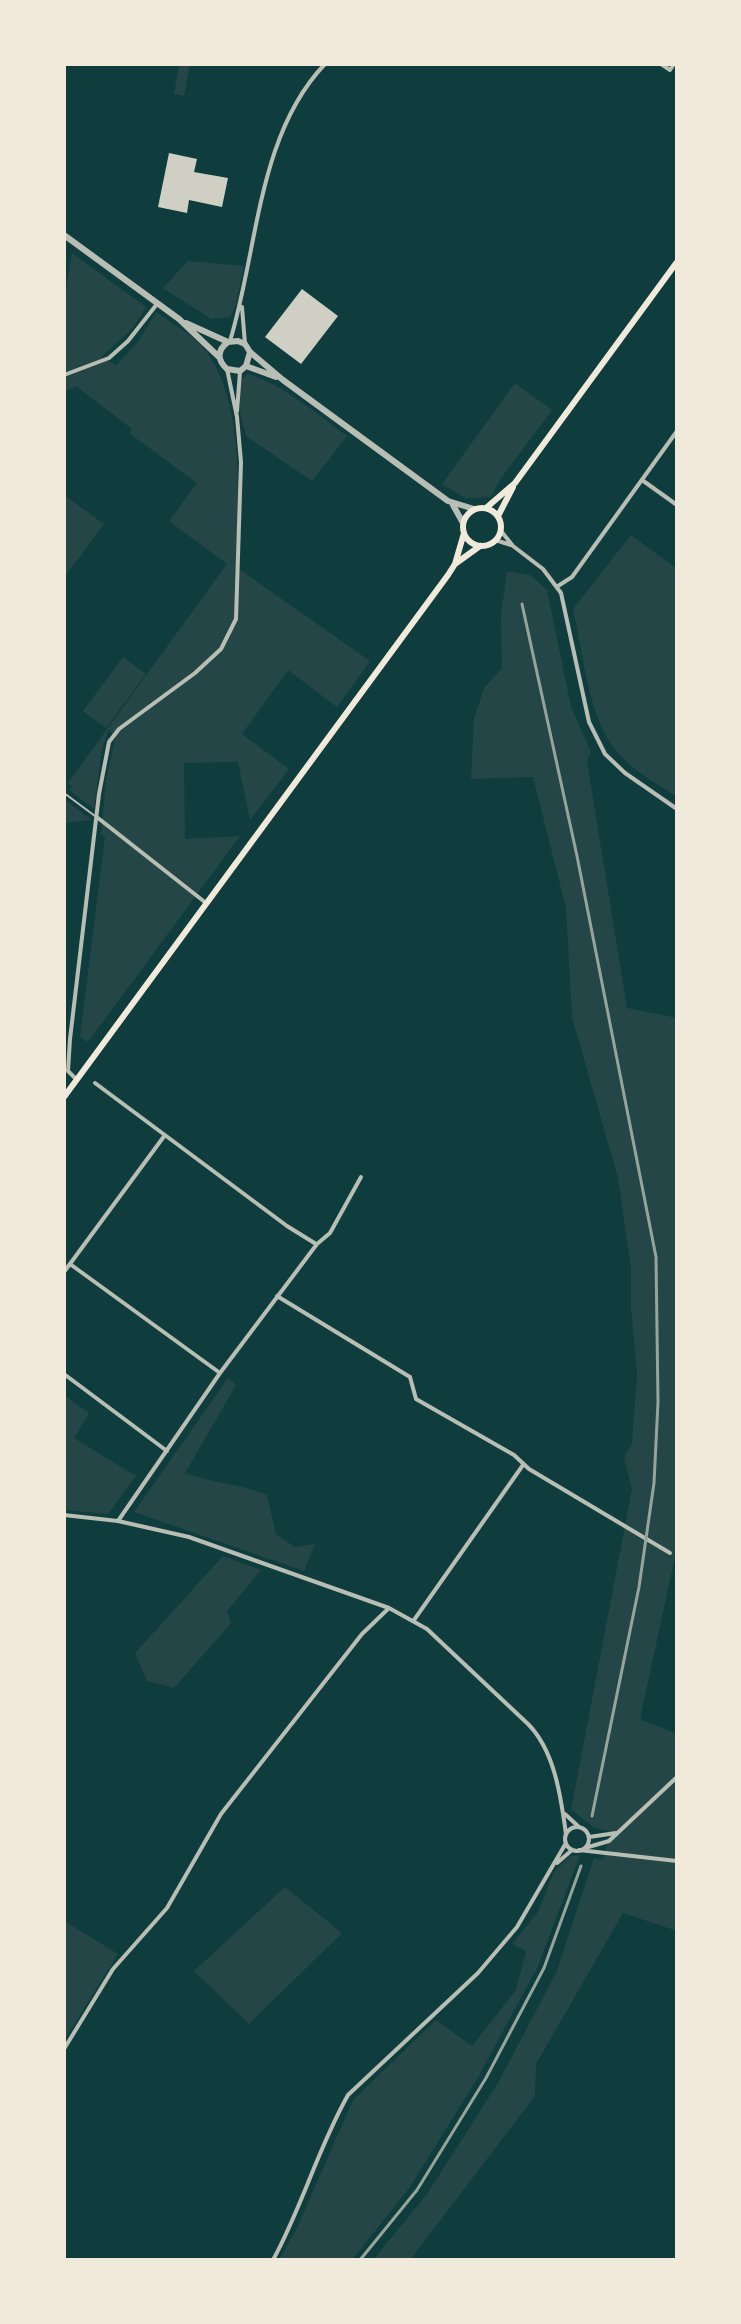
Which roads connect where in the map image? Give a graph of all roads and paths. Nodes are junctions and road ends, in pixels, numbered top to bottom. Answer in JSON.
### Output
{"nodes":[{"id":1,"x":325,"y":64,"type":"edge"},
{"id":2,"x":661,"y":64,"type":"edge"},
{"id":3,"x":674,"y":64,"type":"edge"},
{"id":4,"x":64,"y":235,"type":"edge"},
{"id":5,"x":677,"y":262,"type":"edge"},
{"id":6,"x":242,"y":300,"type":"junction"},
{"id":7,"x":157,"y":304,"type":"junction"},
{"id":8,"x":179,"y":319,"type":"junction"},
{"id":9,"x":229,"y":342,"type":"junction"},
{"id":10,"x":245,"y":344,"type":"junction"},
{"id":11,"x":250,"y":352,"type":"junction"},
{"id":12,"x":219,"y":357,"type":"junction"},
{"id":13,"x":243,"y":368,"type":"junction"},
{"id":14,"x":227,"y":369,"type":"junction"},
{"id":15,"x":64,"y":375,"type":"edge"},
{"id":16,"x":283,"y":380,"type":"junction"},
{"id":17,"x":237,"y":417,"type":"junction"},
{"id":18,"x":677,"y":431,"type":"edge"},
{"id":19,"x":642,"y":480,"type":"junction"},
{"id":20,"x":515,"y":483,"type":"junction"},
{"id":21,"x":453,"y":505,"type":"junction"},
{"id":22,"x":677,"y":505,"type":"edge"},
{"id":23,"x":486,"y":508,"type":"junction"},
{"id":24,"x":474,"y":509,"type":"junction"},
{"id":25,"x":498,"y":516,"type":"junction"},
{"id":26,"x":463,"y":523,"type":"junction"},
{"id":27,"x":501,"y":531,"type":"junction"},
{"id":28,"x":464,"y":533,"type":"junction"},
{"id":29,"x":495,"y":540,"type":"junction"},
{"id":30,"x":480,"y":546,"type":"junction"},
{"id":31,"x":513,"y":546,"type":"junction"},
{"id":32,"x":455,"y":564,"type":"junction"},
{"id":33,"x":557,"y":586,"type":"junction"},
{"id":34,"x":64,"y":793,"type":"edge"},
{"id":35,"x":677,"y":809,"type":"edge"},
{"id":36,"x":98,"y":818,"type":"junction"},
{"id":37,"x":207,"y":903,"type":"junction"},
{"id":38,"x":70,"y":1039,"type":"junction"},
{"id":39,"x":64,"y":1047,"type":"edge"},
{"id":40,"x":77,"y":1080,"type":"junction"},
{"id":41,"x":95,"y":1083,"type":"dead end"},
{"id":42,"x":65,"y":1094,"type":"edge"},
{"id":43,"x":165,"y":1135,"type":"junction"},
{"id":44,"x":361,"y":1177,"type":"dead end"},
{"id":45,"x":317,"y":1244,"type":"junction"},
{"id":46,"x":70,"y":1264,"type":"junction"},
{"id":47,"x":64,"y":1272,"type":"edge"},
{"id":48,"x":277,"y":1296,"type":"junction"},
{"id":49,"x":220,"y":1373,"type":"junction"},
{"id":50,"x":64,"y":1374,"type":"edge"},
{"id":51,"x":167,"y":1451,"type":"junction"},
{"id":52,"x":524,"y":1464,"type":"junction"},
{"id":53,"x":64,"y":1515,"type":"edge"},
{"id":54,"x":118,"y":1521,"type":"junction"},
{"id":55,"x":667,"y":1552,"type":"dead end"},
{"id":56,"x":389,"y":1608,"type":"junction"},
{"id":57,"x":414,"y":1620,"type":"junction"},
{"id":58,"x":677,"y":1777,"type":"edge"},
{"id":59,"x":563,"y":1812,"type":"junction"},
{"id":60,"x":580,"y":1828,"type":"junction"},
{"id":61,"x":618,"y":1833,"type":"junction"},
{"id":62,"x":566,"y":1834,"type":"junction"},
{"id":63,"x":589,"y":1837,"type":"junction"},
{"id":64,"x":566,"y":1843,"type":"junction"},
{"id":65,"x":582,"y":1849,"type":"junction"},
{"id":66,"x":573,"y":1850,"type":"junction"},
{"id":67,"x":677,"y":1861,"type":"edge"},
{"id":68,"x":553,"y":1867,"type":"junction"},
{"id":69,"x":64,"y":2049,"type":"edge"},
{"id":70,"x":273,"y":2260,"type":"edge"}],
"edges":[{"from":1,"to":6,"type":"street"},
{"from":2,"to":3,"type":"street"},
{"from":4,"to":7,"type":"street"},
{"from":5,"to":20,"type":"main road"},
{"from":6,"to":9,"type":"street"},
{"from":6,"to":10,"type":"street"},
{"from":7,"to":8,"type":"street"},
{"from":7,"to":15,"type":"street"},
{"from":8,"to":9,"type":"street"},
{"from":8,"to":12,"type":"street"},
{"from":9,"to":10,"type":"street"},
{"from":9,"to":12,"type":"street"},
{"from":10,"to":11,"type":"street"},
{"from":11,"to":13,"type":"street"},
{"from":11,"to":16,"type":"street"},
{"from":12,"to":14,"type":"street"},
{"from":13,"to":14,"type":"street"},
{"from":13,"to":16,"type":"street"},
{"from":13,"to":17,"type":"street"},
{"from":14,"to":17,"type":"street"},
{"from":16,"to":21,"type":"street"},
{"from":17,"to":36,"type":"street"},
{"from":18,"to":19,"type":"street"},
{"from":19,"to":22,"type":"street"},
{"from":19,"to":33,"type":"street"},
{"from":20,"to":23,"type":"main road"},
{"from":20,"to":25,"type":"main road"},
{"from":21,"to":24,"type":"street"},
{"from":21,"to":26,"type":"street"},
{"from":23,"to":24,"type":"main road"},
{"from":23,"to":25,"type":"main road"},
{"from":24,"to":26,"type":"main road"},
{"from":25,"to":27,"type":"main road"},
{"from":26,"to":28,"type":"main road"},
{"from":27,"to":29,"type":"main road"},
{"from":27,"to":31,"type":"street"},
{"from":28,"to":30,"type":"main road"},
{"from":28,"to":32,"type":"main road"},
{"from":29,"to":30,"type":"main road"},
{"from":29,"to":31,"type":"street"},
{"from":30,"to":32,"type":"main road"},
{"from":31,"to":33,"type":"street"},
{"from":32,"to":37,"type":"main road"},
{"from":33,"to":35,"type":"street"},
{"from":34,"to":36,"type":"lane"},
{"from":36,"to":37,"type":"street"},
{"from":36,"to":38,"type":"street"},
{"from":37,"to":40,"type":"main road"},
{"from":38,"to":39,"type":"street"},
{"from":38,"to":40,"type":"street"},
{"from":40,"to":42,"type":"main road"},
{"from":41,"to":43,"type":"street"},
{"from":43,"to":45,"type":"street"},
{"from":43,"to":46,"type":"street"},
{"from":44,"to":45,"type":"street"},
{"from":45,"to":48,"type":"street"},
{"from":46,"to":47,"type":"street"},
{"from":46,"to":49,"type":"street"},
{"from":48,"to":49,"type":"street"},
{"from":48,"to":52,"type":"street"},
{"from":49,"to":51,"type":"street"},
{"from":50,"to":51,"type":"street"},
{"from":51,"to":54,"type":"street"},
{"from":52,"to":55,"type":"street"},
{"from":52,"to":57,"type":"street"},
{"from":53,"to":54,"type":"street"},
{"from":54,"to":56,"type":"street"},
{"from":56,"to":57,"type":"street"},
{"from":56,"to":69,"type":"street"},
{"from":57,"to":59,"type":"street"},
{"from":58,"to":61,"type":"street"},
{"from":59,"to":60,"type":"street"},
{"from":59,"to":62,"type":"street"},
{"from":60,"to":62,"type":"street"},
{"from":60,"to":63,"type":"street"},
{"from":61,"to":63,"type":"street"},
{"from":61,"to":65,"type":"street"},
{"from":62,"to":64,"type":"street"},
{"from":63,"to":65,"type":"street"},
{"from":64,"to":66,"type":"street"},
{"from":64,"to":68,"type":"street"},
{"from":65,"to":66,"type":"street"},
{"from":65,"to":67,"type":"street"},
{"from":66,"to":68,"type":"street"},
{"from":68,"to":70,"type":"street"}]}
